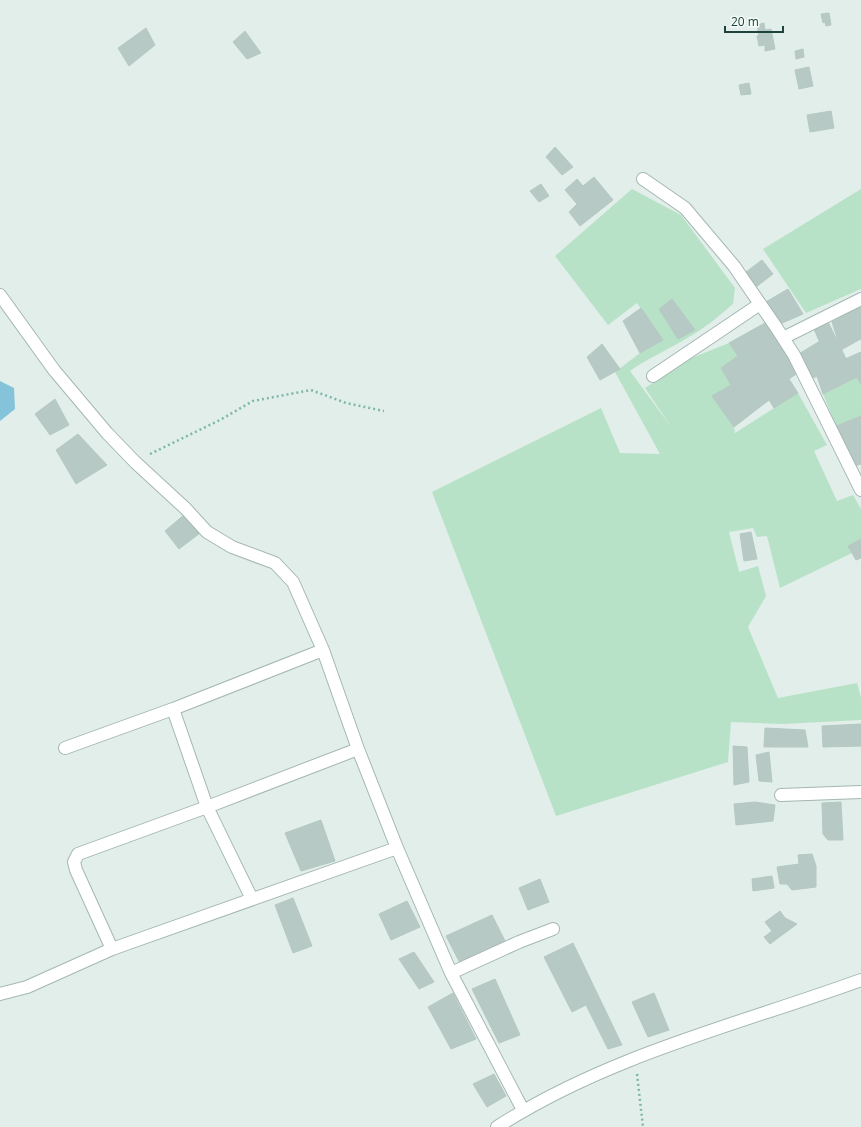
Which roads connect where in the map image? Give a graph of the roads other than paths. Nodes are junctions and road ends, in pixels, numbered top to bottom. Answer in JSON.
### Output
{"nodes":[{"id":1,"x":643,"y":179,"type":"dead end"},
{"id":2,"x":0,"y":295,"type":"edge"},
{"id":3,"x":861,"y":298,"type":"edge"},
{"id":4,"x":760,"y":304,"type":"junction"},
{"id":5,"x":783,"y":338,"type":"junction"},
{"id":6,"x":653,"y":376,"type":"dead end"},
{"id":7,"x":859,"y":482,"type":"edge"},
{"id":8,"x":323,"y":650,"type":"junction"},
{"id":9,"x":174,"y":709,"type":"junction"},
{"id":10,"x":65,"y":748,"type":"dead end"},
{"id":11,"x":358,"y":749,"type":"junction"},
{"id":12,"x":861,"y":792,"type":"edge"},
{"id":13,"x":781,"y":794,"type":"dead end"},
{"id":14,"x":206,"y":807,"type":"junction"},
{"id":15,"x":398,"y":848,"type":"junction"},
{"id":16,"x":252,"y":899,"type":"junction"},
{"id":17,"x":554,"y":929,"type":"dead end"},
{"id":18,"x":112,"y":949,"type":"junction"},
{"id":19,"x":451,"y":973,"type":"junction"},
{"id":20,"x":861,"y":980,"type":"edge"},
{"id":21,"x":0,"y":994,"type":"edge"},
{"id":22,"x":524,"y":1110,"type":"junction"},
{"id":23,"x":496,"y":1127,"type":"edge"}],
"edges":[{"from":1,"to":4,"type":"street"},
{"from":2,"to":8,"type":"street"},
{"from":3,"to":5,"type":"street"},
{"from":4,"to":5,"type":"street"},
{"from":4,"to":6,"type":"street"},
{"from":5,"to":7,"type":"street"},
{"from":8,"to":9,"type":"street"},
{"from":8,"to":11,"type":"street"},
{"from":9,"to":10,"type":"street"},
{"from":9,"to":14,"type":"street"},
{"from":11,"to":14,"type":"street"},
{"from":11,"to":15,"type":"street"},
{"from":12,"to":13,"type":"street"},
{"from":14,"to":16,"type":"street"},
{"from":14,"to":18,"type":"street"},
{"from":15,"to":16,"type":"street"},
{"from":15,"to":19,"type":"street"},
{"from":16,"to":18,"type":"street"},
{"from":17,"to":19,"type":"street"},
{"from":18,"to":21,"type":"street"},
{"from":19,"to":22,"type":"street"},
{"from":20,"to":22,"type":"street"},
{"from":22,"to":23,"type":"street"}]}
